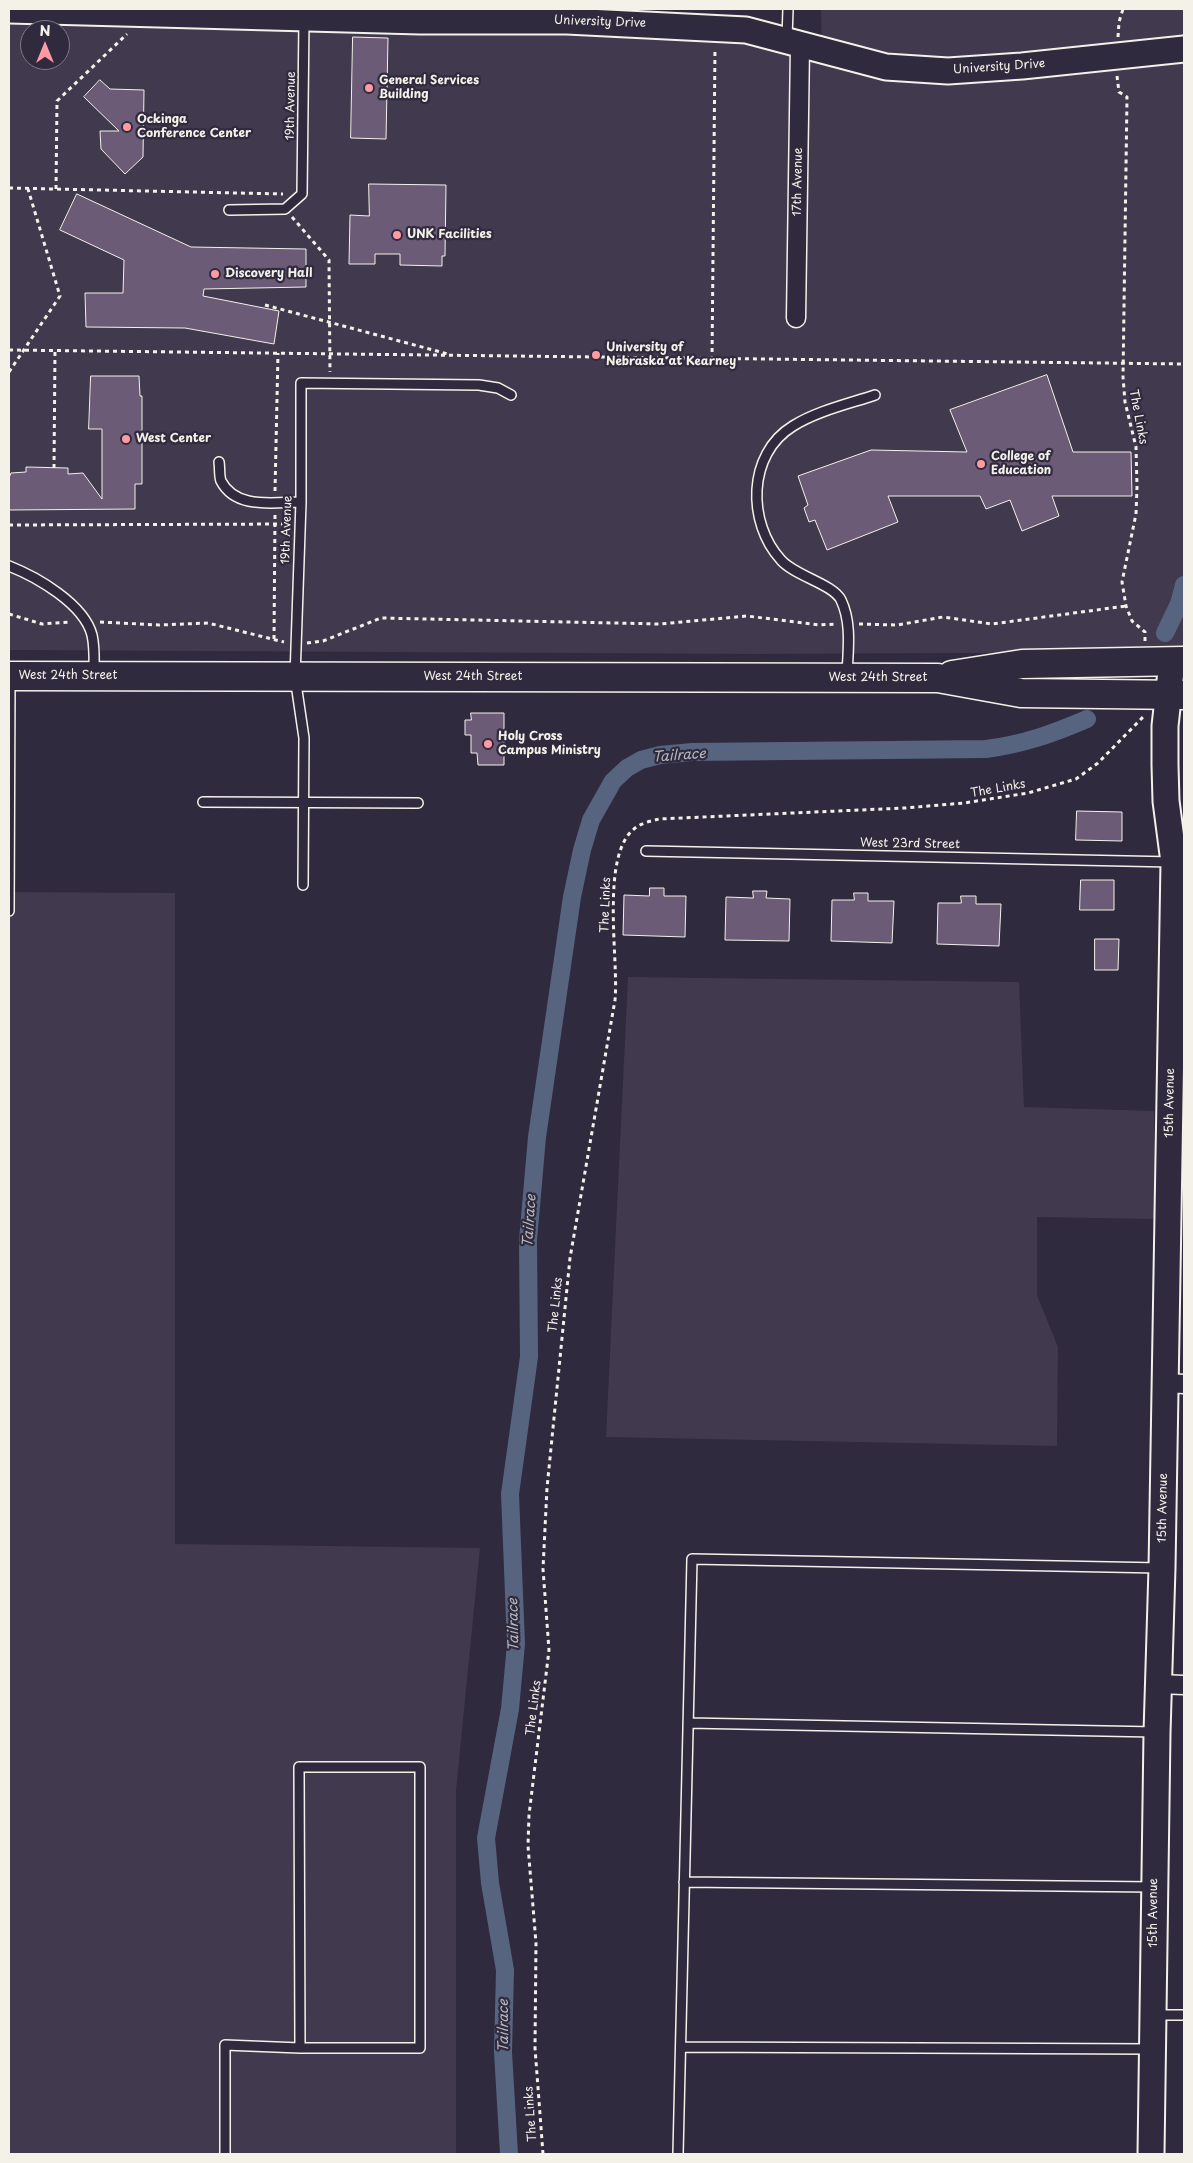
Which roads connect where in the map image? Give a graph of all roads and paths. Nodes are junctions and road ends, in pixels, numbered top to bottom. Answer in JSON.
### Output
{"nodes":[{"id":1,"x":788,"y":9,"type":"edge"},
{"id":2,"x":1123,"y":9,"type":"edge"},
{"id":3,"x":9,"y":10,"type":"edge"},
{"id":4,"x":305,"y":13,"type":"edge"},
{"id":5,"x":148,"y":14,"type":"junction"},
{"id":6,"x":420,"y":15,"type":"edge"},
{"id":7,"x":715,"y":42,"type":"dead end"},
{"id":8,"x":794,"y":43,"type":"junction"},
{"id":9,"x":1184,"y":49,"type":"edge"},
{"id":10,"x":1117,"y":56,"type":"junction"},
{"id":11,"x":9,"y":188,"type":"edge"},
{"id":12,"x":28,"y":188,"type":"junction"},
{"id":13,"x":56,"y":189,"type":"junction"},
{"id":14,"x":302,"y":194,"type":"junction"},
{"id":15,"x":285,"y":209,"type":"junction"},
{"id":16,"x":229,"y":210,"type":"dead end"},
{"id":17,"x":265,"y":305,"type":"dead end"},
{"id":18,"x":796,"y":318,"type":"dead end"},
{"id":19,"x":329,"y":323,"type":"junction"},
{"id":20,"x":9,"y":350,"type":"edge"},
{"id":21,"x":23,"y":350,"type":"junction"},
{"id":22,"x":55,"y":350,"type":"junction"},
{"id":23,"x":278,"y":352,"type":"junction"},
{"id":24,"x":329,"y":353,"type":"junction"},
{"id":25,"x":454,"y":355,"type":"junction"},
{"id":26,"x":712,"y":360,"type":"junction"},
{"id":27,"x":1123,"y":363,"type":"junction"},
{"id":28,"x":1184,"y":364,"type":"edge"},
{"id":29,"x":9,"y":372,"type":"edge"},
{"id":30,"x":330,"y":383,"type":"junction"},
{"id":31,"x":875,"y":394,"type":"dead end"},
{"id":32,"x":511,"y":395,"type":"dead end"},
{"id":33,"x":219,"y":462,"type":"dead end"},
{"id":34,"x":54,"y":468,"type":"dead end"},
{"id":35,"x":275,"y":502,"type":"junction"},
{"id":36,"x":301,"y":502,"type":"junction"},
{"id":37,"x":274,"y":524,"type":"junction"},
{"id":38,"x":300,"y":524,"type":"junction"},
{"id":39,"x":9,"y":525,"type":"edge"},
{"id":40,"x":9,"y":566,"type":"edge"},
{"id":41,"x":1126,"y":606,"type":"junction"},
{"id":42,"x":9,"y":614,"type":"edge"},
{"id":43,"x":86,"y":621,"type":"junction"},
{"id":44,"x":849,"y":624,"type":"junction"},
{"id":45,"x":274,"y":640,"type":"junction"},
{"id":46,"x":296,"y":645,"type":"junction"},
{"id":47,"x":1178,"y":661,"type":"edge"},
{"id":48,"x":1145,"y":662,"type":"junction"},
{"id":49,"x":9,"y":676,"type":"edge"},
{"id":50,"x":94,"y":676,"type":"junction"},
{"id":51,"x":295,"y":677,"type":"junction"},
{"id":52,"x":847,"y":678,"type":"junction"},
{"id":53,"x":938,"y":678,"type":"junction"},
{"id":54,"x":1166,"y":695,"type":"edge"},
{"id":55,"x":1184,"y":796,"type":"edge"},
{"id":56,"x":203,"y":802,"type":"dead end"},
{"id":57,"x":303,"y":802,"type":"junction"},
{"id":58,"x":418,"y":803,"type":"dead end"},
{"id":59,"x":646,"y":850,"type":"dead end"},
{"id":60,"x":1174,"y":862,"type":"junction"},
{"id":61,"x":303,"y":885,"type":"dead end"},
{"id":62,"x":9,"y":911,"type":"edge"},
{"id":63,"x":1178,"y":947,"type":"edge"},
{"id":64,"x":1177,"y":1099,"type":"edge"},
{"id":65,"x":1175,"y":1383,"type":"edge"},
{"id":66,"x":1162,"y":1568,"type":"junction"},
{"id":67,"x":1158,"y":1684,"type":"junction"},
{"id":68,"x":1184,"y":1684,"type":"edge"},
{"id":69,"x":688,"y":1723,"type":"junction"},
{"id":70,"x":1157,"y":1732,"type":"junction"},
{"id":71,"x":684,"y":1882,"type":"junction"},
{"id":72,"x":1154,"y":1887,"type":"junction"},
{"id":73,"x":1154,"y":2015,"type":"junction"},
{"id":74,"x":1184,"y":2015,"type":"edge"},
{"id":75,"x":681,"y":2047,"type":"junction"},
{"id":76,"x":300,"y":2048,"type":"junction"},
{"id":77,"x":1153,"y":2049,"type":"junction"},
{"id":78,"x":225,"y":2154,"type":"edge"},
{"id":79,"x":543,"y":2154,"type":"edge"},
{"id":80,"x":678,"y":2154,"type":"edge"},
{"id":81,"x":1151,"y":2154,"type":"edge"}],
"edges":[{"from":1,"to":8,"type":"lane"},
{"from":2,"to":10,"type":"path","name":"The Links"},
{"from":3,"to":5,"type":"street","name":"University Drive"},
{"from":4,"to":5,"type":"street","name":"University Drive"},
{"from":4,"to":6,"type":"street","name":"University Drive"},
{"from":4,"to":14,"type":"lane","name":"19th Avenue"},
{"from":5,"to":13,"type":"path"},
{"from":6,"to":8,"type":"street","name":"University Drive"},
{"from":7,"to":26,"type":"path"},
{"from":8,"to":10,"type":"street","name":"University Drive"},
{"from":8,"to":18,"type":"street","name":"17th Avenue"},
{"from":9,"to":10,"type":"street","name":"University Drive"},
{"from":10,"to":27,"type":"path","name":"The Links"},
{"from":11,"to":12,"type":"path"},
{"from":12,"to":13,"type":"path"},
{"from":12,"to":21,"type":"path"},
{"from":13,"to":14,"type":"path"},
{"from":14,"to":15,"type":"lane"},
{"from":15,"to":16,"type":"lane"},
{"from":15,"to":19,"type":"path"},
{"from":17,"to":19,"type":"path"},
{"from":19,"to":24,"type":"path"},
{"from":19,"to":25,"type":"path"},
{"from":20,"to":21,"type":"path"},
{"from":21,"to":22,"type":"path"},
{"from":21,"to":29,"type":"path"},
{"from":22,"to":23,"type":"path"},
{"from":22,"to":34,"type":"path"},
{"from":23,"to":24,"type":"path"},
{"from":23,"to":35,"type":"path"},
{"from":24,"to":25,"type":"path"},
{"from":24,"to":30,"type":"path"},
{"from":25,"to":26,"type":"path"},
{"from":26,"to":27,"type":"path"},
{"from":27,"to":28,"type":"path"},
{"from":27,"to":41,"type":"path","name":"The Links"},
{"from":30,"to":32,"type":"lane"},
{"from":30,"to":36,"type":"lane","name":"19th Avenue"},
{"from":31,"to":44,"type":"lane"},
{"from":33,"to":35,"type":"lane"},
{"from":35,"to":36,"type":"lane"},
{"from":35,"to":37,"type":"path"},
{"from":36,"to":38,"type":"lane","name":"19th Avenue"},
{"from":37,"to":38,"type":"path"},
{"from":37,"to":39,"type":"path"},
{"from":37,"to":45,"type":"path"},
{"from":38,"to":46,"type":"lane","name":"19th Avenue"},
{"from":40,"to":43,"type":"lane"},
{"from":41,"to":44,"type":"path"},
{"from":41,"to":48,"type":"path","name":"The Links"},
{"from":42,"to":43,"type":"path"},
{"from":43,"to":45,"type":"path"},
{"from":43,"to":50,"type":"lane"},
{"from":44,"to":46,"type":"path"},
{"from":44,"to":52,"type":"lane"},
{"from":45,"to":46,"type":"path"},
{"from":46,"to":51,"type":"lane","name":"19th Avenue"},
{"from":47,"to":48,"type":"main road","name":"West 24th Street"},
{"from":47,"to":54,"type":"street","name":"15th Avenue"},
{"from":48,"to":53,"type":"main road","name":"West 24th Street"},
{"from":49,"to":50,"type":"main road","name":"West 24th Street"},
{"from":49,"to":62,"type":"lane"},
{"from":50,"to":51,"type":"main road","name":"West 24th Street"},
{"from":51,"to":52,"type":"main road","name":"West 24th Street"},
{"from":51,"to":57,"type":"lane","name":"19th Avenue"},
{"from":52,"to":53,"type":"main road","name":"West 24th Street"},
{"from":53,"to":54,"type":"main road","name":"West 24th Street"},
{"from":54,"to":60,"type":"street","name":"15th Avenue"},
{"from":54,"to":79,"type":"path","name":"The Links"},
{"from":55,"to":60,"type":"street","name":"15th Avenue"},
{"from":56,"to":57,"type":"lane"},
{"from":57,"to":58,"type":"lane"},
{"from":57,"to":61,"type":"lane","name":"19th Avenue"},
{"from":59,"to":60,"type":"lane","name":"West 23rd Street"},
{"from":60,"to":63,"type":"street","name":"15th Avenue"},
{"from":63,"to":64,"type":"street","name":"15th Avenue"},
{"from":64,"to":65,"type":"street","name":"15th Avenue"},
{"from":65,"to":66,"type":"street","name":"15th Avenue"},
{"from":66,"to":67,"type":"street","name":"15th Avenue"},
{"from":66,"to":69,"type":"lane"},
{"from":67,"to":68,"type":"street"},
{"from":67,"to":70,"type":"street","name":"15th Avenue"},
{"from":69,"to":70,"type":"lane"},
{"from":69,"to":71,"type":"lane"},
{"from":70,"to":72,"type":"street","name":"15th Avenue"},
{"from":71,"to":72,"type":"lane"},
{"from":71,"to":75,"type":"lane"},
{"from":72,"to":73,"type":"street","name":"15th Avenue"},
{"from":73,"to":74,"type":"lane"},
{"from":73,"to":77,"type":"street","name":"15th Avenue"},
{"from":75,"to":77,"type":"lane"},
{"from":75,"to":80,"type":"lane"},
{"from":76,"to":76,"type":"lane"},
{"from":76,"to":78,"type":"lane"},
{"from":77,"to":81,"type":"street","name":"15th Avenue"}]}
